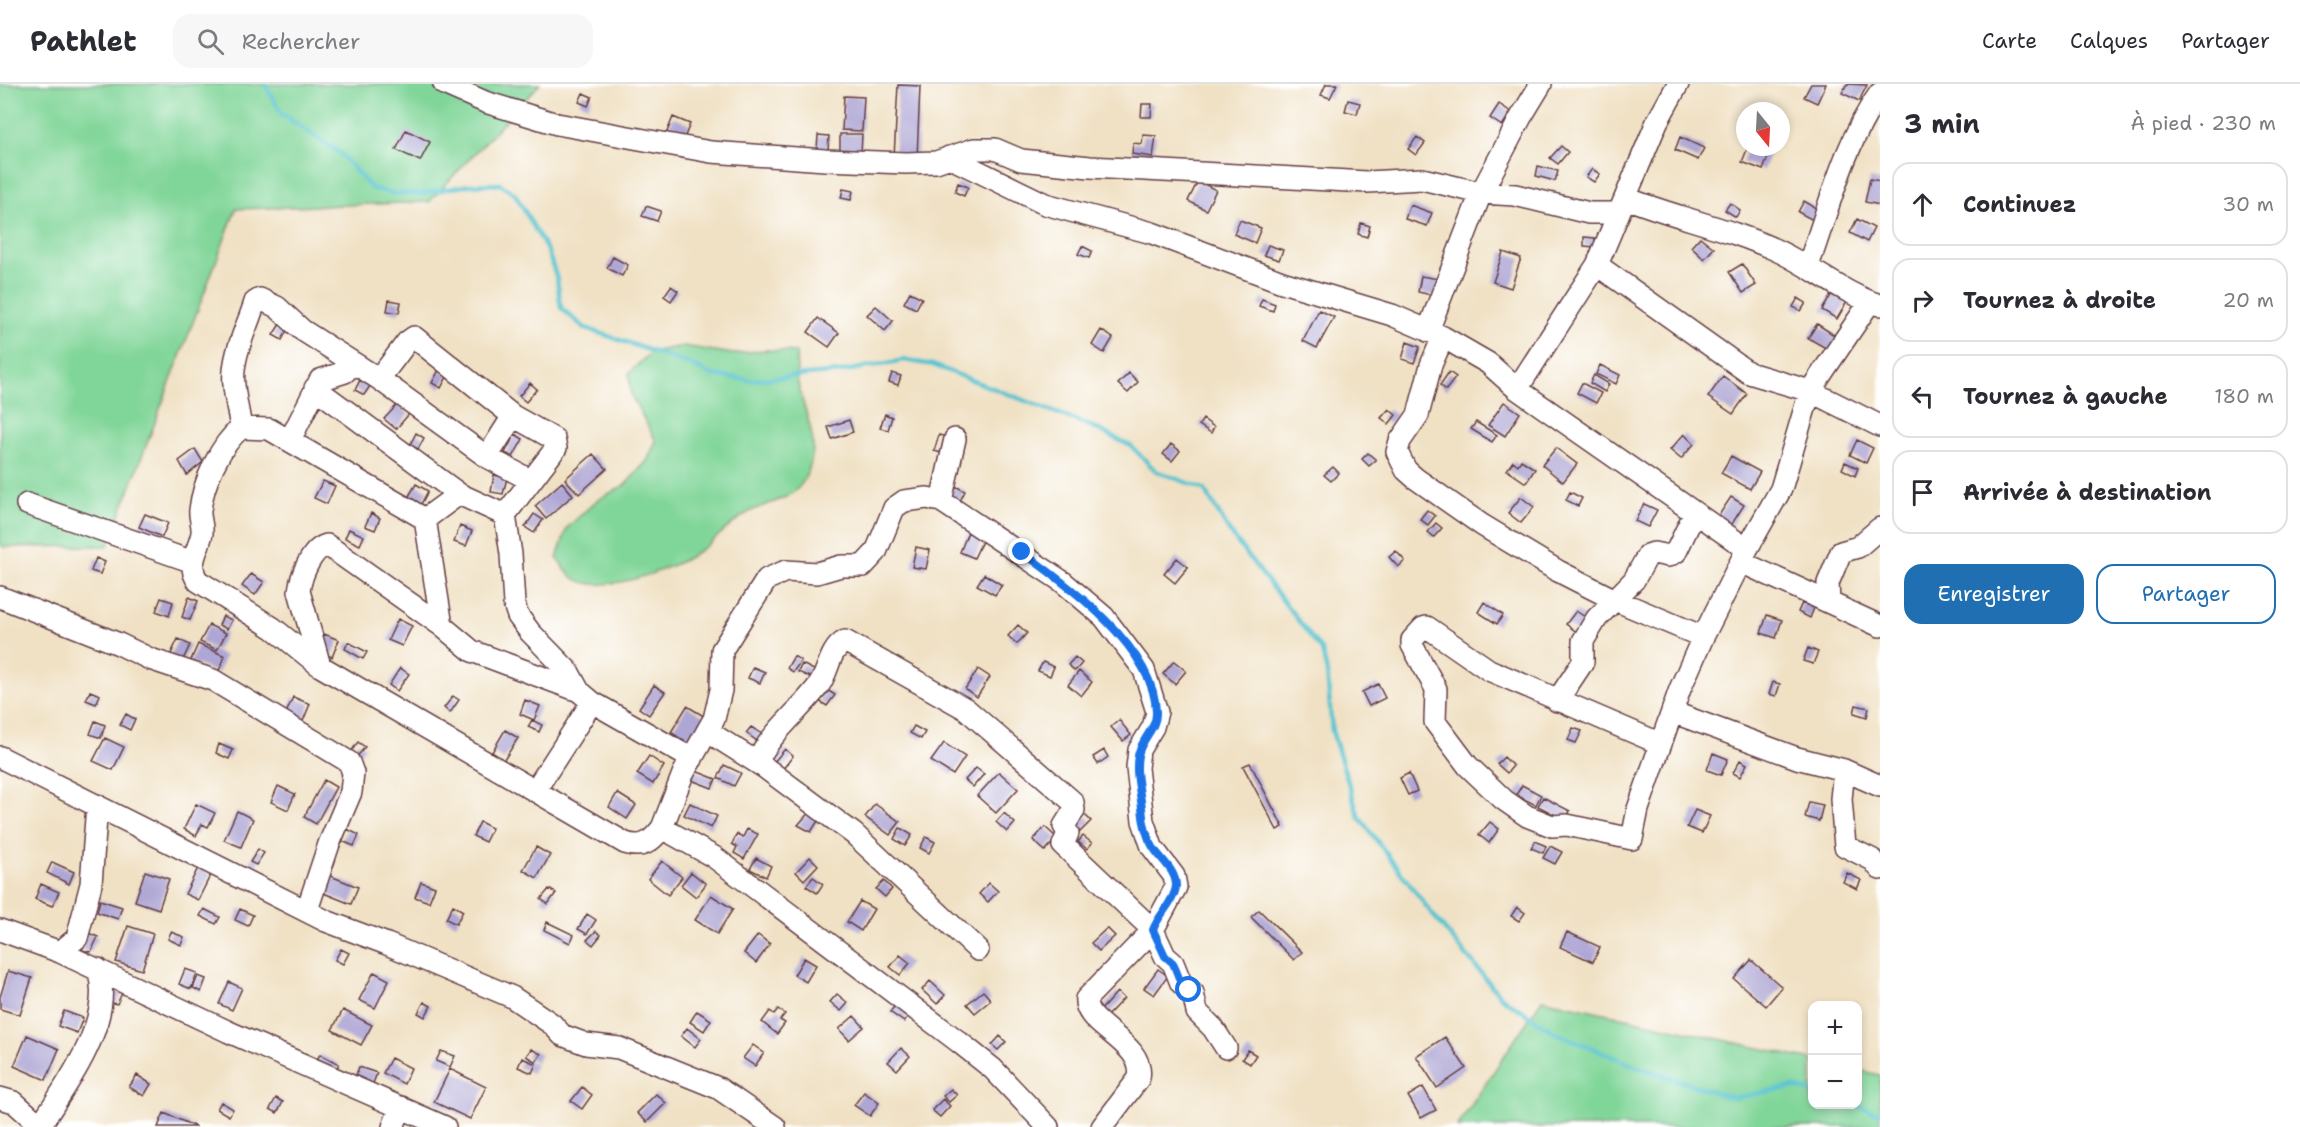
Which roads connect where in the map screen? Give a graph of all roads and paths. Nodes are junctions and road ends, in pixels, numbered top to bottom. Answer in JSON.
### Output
{"nodes":[{"id":1,"x":444,"y":84,"type":"edge"},
{"id":2,"x":1541,"y":84,"type":"edge"},
{"id":3,"x":1678,"y":84,"type":"edge"},
{"id":4,"x":1880,"y":93,"type":"edge"},
{"id":5,"x":949,"y":157,"type":"junction"},
{"id":6,"x":1481,"y":193,"type":"junction"},
{"id":7,"x":1623,"y":205,"type":"junction"},
{"id":8,"x":1597,"y":265,"type":"junction"},
{"id":9,"x":1808,"y":266,"type":"junction"},
{"id":10,"x":1875,"y":303,"type":"edge"},
{"id":11,"x":1435,"y":334,"type":"junction"},
{"id":12,"x":353,"y":363,"type":"junction"},
{"id":13,"x":380,"y":379,"type":"junction"},
{"id":14,"x":315,"y":388,"type":"junction"},
{"id":15,"x":1517,"y":389,"type":"junction"},
{"id":16,"x":1810,"y":391,"type":"junction"},
{"id":17,"x":513,"y":416,"type":"junction"},
{"id":18,"x":1880,"y":426,"type":"edge"},
{"id":19,"x":241,"y":428,"type":"junction"},
{"id":20,"x":955,"y":439,"type":"dead end"},
{"id":21,"x":290,"y":440,"type":"junction"},
{"id":22,"x":487,"y":457,"type":"junction"},
{"id":23,"x":530,"y":480,"type":"junction"},
{"id":24,"x":459,"y":494,"type":"junction"},
{"id":25,"x":941,"y":501,"type":"junction"},
{"id":26,"x":27,"y":504,"type":"dead end"},
{"id":27,"x":1694,"y":514,"type":"junction"},
{"id":28,"x":505,"y":515,"type":"junction"},
{"id":29,"x":425,"y":519,"type":"junction"},
{"id":30,"x":1880,"y":528,"type":"edge"},
{"id":31,"x":1744,"y":556,"type":"junction"},
{"id":32,"x":193,"y":562,"type":"junction"},
{"id":33,"x":0,"y":597,"type":"edge"},
{"id":34,"x":1615,"y":600,"type":"junction"},
{"id":35,"x":1829,"y":602,"type":"junction"},
{"id":36,"x":442,"y":626,"type":"junction"},
{"id":37,"x":1880,"y":626,"type":"edge"},
{"id":38,"x":1703,"y":637,"type":"junction"},
{"id":39,"x":320,"y":666,"type":"junction"},
{"id":40,"x":585,"y":697,"type":"junction"},
{"id":41,"x":1557,"y":701,"type":"junction"},
{"id":42,"x":1672,"y":712,"type":"junction"},
{"id":43,"x":707,"y":731,"type":"junction"},
{"id":44,"x":1661,"y":744,"type":"junction"},
{"id":45,"x":0,"y":757,"type":"edge"},
{"id":46,"x":692,"y":759,"type":"junction"},
{"id":47,"x":757,"y":762,"type":"junction"},
{"id":48,"x":1845,"y":770,"type":"junction"},
{"id":49,"x":1880,"y":786,"type":"edge"},
{"id":50,"x":536,"y":789,"type":"junction"},
{"id":51,"x":97,"y":806,"type":"junction"},
{"id":52,"x":662,"y":828,"type":"junction"},
{"id":53,"x":1880,"y":869,"type":"edge"},
{"id":54,"x":307,"y":910,"type":"junction"},
{"id":55,"x":0,"y":930,"type":"edge"},
{"id":56,"x":1153,"y":930,"type":"junction"},
{"id":57,"x":978,"y":950,"type":"dead end"},
{"id":58,"x":60,"y":952,"type":"junction"},
{"id":59,"x":98,"y":969,"type":"junction"},
{"id":60,"x":1226,"y":1048,"type":"dead end"},
{"id":61,"x":0,"y":1098,"type":"edge"},
{"id":62,"x":401,"y":1107,"type":"junction"},
{"id":63,"x":41,"y":1126,"type":"edge"},
{"id":64,"x":393,"y":1127,"type":"edge"},
{"id":65,"x":445,"y":1127,"type":"edge"},
{"id":66,"x":775,"y":1127,"type":"edge"},
{"id":67,"x":1048,"y":1127,"type":"edge"},
{"id":68,"x":1102,"y":1127,"type":"edge"}],
"edges":[{"from":1,"to":5,"type":"street"},
{"from":2,"to":6,"type":"street"},
{"from":3,"to":7,"type":"street"},
{"from":4,"to":9,"type":"street"},
{"from":5,"to":6,"type":"street"},
{"from":5,"to":11,"type":"street"},
{"from":6,"to":7,"type":"street"},
{"from":6,"to":11,"type":"street"},
{"from":7,"to":8,"type":"street"},
{"from":7,"to":9,"type":"street"},
{"from":8,"to":15,"type":"street"},
{"from":8,"to":16,"type":"street"},
{"from":9,"to":10,"type":"street"},
{"from":10,"to":16,"type":"street"},
{"from":11,"to":15,"type":"street"},
{"from":11,"to":34,"type":"street"},
{"from":12,"to":13,"type":"street"},
{"from":12,"to":14,"type":"street"},
{"from":12,"to":19,"type":"street"},
{"from":13,"to":17,"type":"street"},
{"from":13,"to":22,"type":"street"},
{"from":14,"to":21,"type":"street"},
{"from":14,"to":24,"type":"street"},
{"from":15,"to":27,"type":"street"},
{"from":16,"to":18,"type":"street"},
{"from":16,"to":31,"type":"street"},
{"from":17,"to":22,"type":"street"},
{"from":17,"to":23,"type":"street"},
{"from":19,"to":21,"type":"street"},
{"from":19,"to":32,"type":"street"},
{"from":20,"to":25,"type":"street"},
{"from":21,"to":29,"type":"street"},
{"from":22,"to":23,"type":"street"},
{"from":23,"to":28,"type":"street"},
{"from":24,"to":28,"type":"street"},
{"from":24,"to":29,"type":"street"},
{"from":25,"to":43,"type":"street"},
{"from":25,"to":56,"type":"street"},
{"from":26,"to":32,"type":"street"},
{"from":27,"to":31,"type":"street"},
{"from":27,"to":34,"type":"street"},
{"from":28,"to":40,"type":"street"},
{"from":29,"to":36,"type":"street"},
{"from":30,"to":35,"type":"street"},
{"from":31,"to":35,"type":"street"},
{"from":31,"to":38,"type":"street"},
{"from":32,"to":39,"type":"street"},
{"from":33,"to":54,"type":"street"},
{"from":34,"to":38,"type":"street"},
{"from":34,"to":41,"type":"street"},
{"from":35,"to":37,"type":"street"},
{"from":36,"to":39,"type":"street"},
{"from":36,"to":40,"type":"street"},
{"from":38,"to":42,"type":"street"},
{"from":39,"to":50,"type":"street"},
{"from":40,"to":46,"type":"street"},
{"from":40,"to":50,"type":"street"},
{"from":41,"to":44,"type":"street"},
{"from":41,"to":44,"type":"street"},
{"from":42,"to":44,"type":"street"},
{"from":42,"to":48,"type":"street"},
{"from":43,"to":46,"type":"street"},
{"from":43,"to":47,"type":"street"},
{"from":45,"to":51,"type":"street"},
{"from":46,"to":52,"type":"street"},
{"from":47,"to":56,"type":"street"},
{"from":47,"to":57,"type":"street"},
{"from":48,"to":49,"type":"street"},
{"from":48,"to":53,"type":"street"},
{"from":50,"to":52,"type":"street"},
{"from":51,"to":54,"type":"street"},
{"from":51,"to":58,"type":"street"},
{"from":52,"to":67,"type":"street"},
{"from":54,"to":66,"type":"street"},
{"from":55,"to":58,"type":"street"},
{"from":56,"to":60,"type":"street"},
{"from":56,"to":68,"type":"street"},
{"from":58,"to":59,"type":"street"},
{"from":59,"to":62,"type":"street"},
{"from":59,"to":63,"type":"street"},
{"from":61,"to":63,"type":"street"},
{"from":62,"to":64,"type":"street"},
{"from":62,"to":65,"type":"street"}]}
